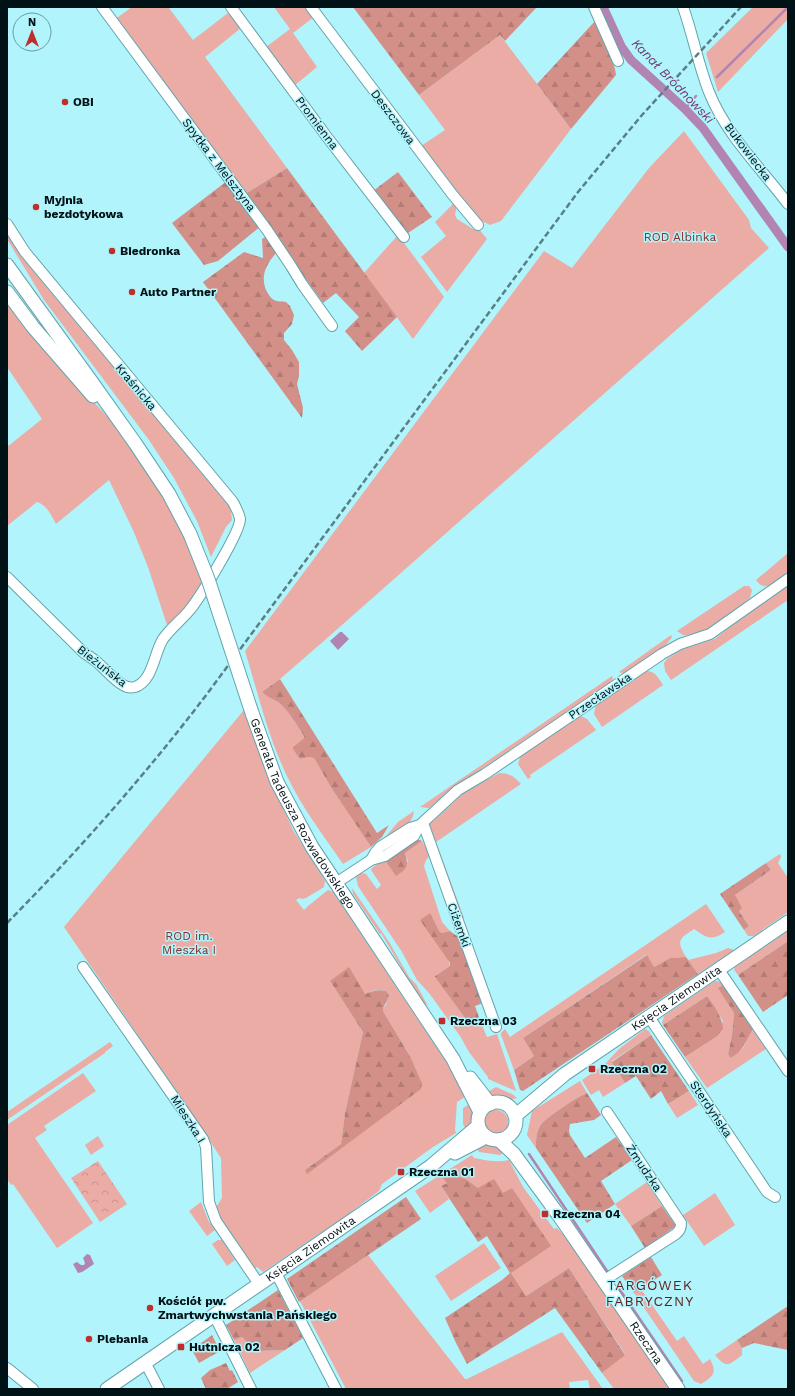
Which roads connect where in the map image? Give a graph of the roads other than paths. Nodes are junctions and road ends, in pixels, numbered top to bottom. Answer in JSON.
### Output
{"nodes":[{"id":1,"x":102,"y":7,"type":"edge"},
{"id":2,"x":231,"y":7,"type":"edge"},
{"id":3,"x":311,"y":7,"type":"edge"},
{"id":4,"x":594,"y":7,"type":"edge"},
{"id":5,"x":683,"y":7,"type":"edge"},
{"id":6,"x":618,"y":61,"type":"dead end"},
{"id":7,"x":788,"y":204,"type":"edge"},
{"id":8,"x":7,"y":224,"type":"edge"},
{"id":9,"x":478,"y":225,"type":"dead end"},
{"id":10,"x":404,"y":237,"type":"dead end"},
{"id":11,"x":7,"y":265,"type":"edge"},
{"id":12,"x":7,"y":292,"type":"edge"},
{"id":13,"x":332,"y":326,"type":"dead end"},
{"id":14,"x":135,"y":444,"type":"junction"},
{"id":15,"x":224,"y":555,"type":"joint"},
{"id":16,"x":7,"y":577,"type":"edge"},
{"id":17,"x":788,"y":579,"type":"edge"},
{"id":18,"x":421,"y":824,"type":"junction"},
{"id":19,"x":336,"y":883,"type":"junction"},
{"id":20,"x":788,"y":922,"type":"edge"},
{"id":21,"x":83,"y":967,"type":"dead end"},
{"id":22,"x":719,"y":970,"type":"junction"},
{"id":23,"x":649,"y":1016,"type":"junction"},
{"id":24,"x":496,"y":1027,"type":"dead end"},
{"id":25,"x":788,"y":1071,"type":"edge"},
{"id":26,"x":485,"y":1108,"type":"junction"},
{"id":27,"x":511,"y":1111,"type":"junction"},
{"id":28,"x":607,"y":1112,"type":"dead end"},
{"id":29,"x":482,"y":1131,"type":"junction"},
{"id":30,"x":505,"y":1137,"type":"junction"},
{"id":31,"x":776,"y":1197,"type":"dead end"},
{"id":32,"x":276,"y":1273,"type":"junction"},
{"id":33,"x":603,"y":1281,"type":"junction"},
{"id":34,"x":259,"y":1284,"type":"junction"},
{"id":35,"x":214,"y":1315,"type":"junction"},
{"id":36,"x":145,"y":1362,"type":"junction"},
{"id":37,"x":7,"y":1368,"type":"edge"},
{"id":38,"x":34,"y":1389,"type":"edge"},
{"id":39,"x":106,"y":1389,"type":"edge"},
{"id":40,"x":159,"y":1389,"type":"edge"},
{"id":41,"x":251,"y":1389,"type":"edge"},
{"id":42,"x":336,"y":1389,"type":"edge"},
{"id":43,"x":678,"y":1389,"type":"edge"}],
"edges":[{"from":1,"to":13,"type":"street","name":"Spytka z Melsztyna"},
{"from":2,"to":10,"type":"street","name":"Promienna"},
{"from":3,"to":9,"type":"street","name":"Deszczowa"},
{"from":4,"to":6,"type":"street"},
{"from":5,"to":7,"type":"street","name":"Bukowiecka"},
{"from":8,"to":15,"type":"street","name":"Kraśnicka"},
{"from":11,"to":14,"type":"street","name":"Generała Tadeusza Rozwadowskiego"},
{"from":12,"to":14,"type":"street","name":"Generała Tadeusza Rozwadowskiego"},
{"from":14,"to":19,"type":"street","name":"Generała Tadeusza Rozwadowskiego","bridge":true},
{"from":15,"to":16,"type":"street","name":"Bieżuńska"},
{"from":17,"to":18,"type":"street","name":"Przecławska"},
{"from":18,"to":19,"type":"street","name":"Przecławska"},
{"from":18,"to":24,"type":"street","name":"Ciżemki"},
{"from":19,"to":26,"type":"street","name":"Generała Tadeusza Rozwadowskiego"},
{"from":20,"to":22,"type":"street","name":"Księcia Ziemowita"},
{"from":21,"to":34,"type":"street","name":"Mieszka I"},
{"from":22,"to":23,"type":"street","name":"Księcia Ziemowita"},
{"from":22,"to":25,"type":"street"},
{"from":23,"to":27,"type":"street","name":"Księcia Ziemowita"},
{"from":23,"to":31,"type":"street","name":"Sterdyńska"},
{"from":26,"to":27,"type":"street"},
{"from":26,"to":29,"type":"street"},
{"from":27,"to":30,"type":"street"},
{"from":28,"to":33,"type":"street","name":"Żmudzka"},
{"from":29,"to":30,"type":"street"},
{"from":29,"to":32,"type":"street","name":"Księcia Ziemowita"},
{"from":30,"to":33,"type":"street","name":"Rzeczna"},
{"from":32,"to":34,"type":"street","name":"Księcia Ziemowita"},
{"from":32,"to":42,"type":"street"},
{"from":33,"to":43,"type":"street","name":"Rzeczna"},
{"from":34,"to":35,"type":"street","name":"Księcia Ziemowita"},
{"from":35,"to":36,"type":"street","name":"Księcia Ziemowita"},
{"from":35,"to":41,"type":"street"},
{"from":36,"to":39,"type":"street","name":"Księcia Ziemowita"},
{"from":36,"to":40,"type":"street"},
{"from":37,"to":38,"type":"street"}]}
